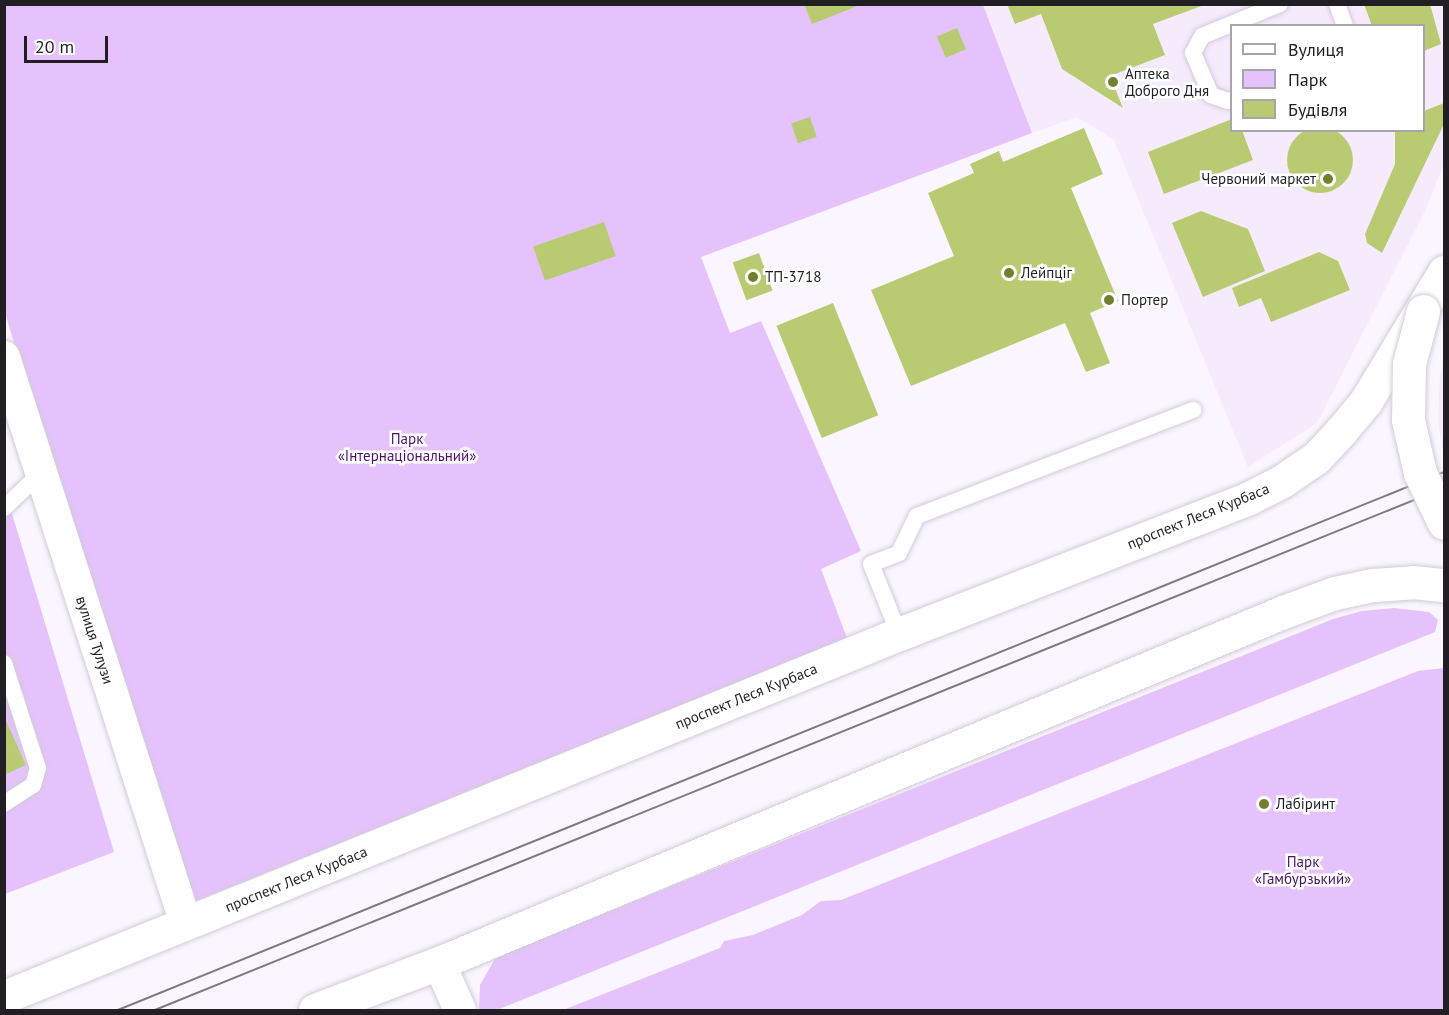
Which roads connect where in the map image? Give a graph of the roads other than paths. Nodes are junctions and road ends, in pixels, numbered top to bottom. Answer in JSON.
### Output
{"nodes":[{"id":1,"x":1280,"y":4,"type":"edge"},
{"id":2,"x":1337,"y":4,"type":"edge"},
{"id":3,"x":1231,"y":24,"type":"edge"},
{"id":4,"x":1344,"y":24,"type":"edge"},
{"id":5,"x":1230,"y":25,"type":"edge"},
{"id":6,"x":1230,"y":100,"type":"edge"},
{"id":7,"x":1444,"y":272,"type":"edge"},
{"id":8,"x":1423,"y":311,"type":"junction"},
{"id":9,"x":4,"y":357,"type":"edge"},
{"id":10,"x":1193,"y":410,"type":"dead end"},
{"id":11,"x":40,"y":474,"type":"junction"},
{"id":12,"x":4,"y":508,"type":"edge"},
{"id":13,"x":1444,"y":523,"type":"edge"},
{"id":14,"x":1444,"y":585,"type":"edge"},
{"id":15,"x":899,"y":634,"type":"junction"},
{"id":16,"x":4,"y":663,"type":"edge"},
{"id":17,"x":4,"y":804,"type":"edge"},
{"id":18,"x":186,"y":924,"type":"junction"},
{"id":19,"x":439,"y":963,"type":"junction"},
{"id":20,"x":4,"y":997,"type":"edge"},
{"id":21,"x":315,"y":1011,"type":"edge"},
{"id":22,"x":460,"y":1011,"type":"edge"}],
"edges":[{"from":1,"to":3,"type":"lane"},
{"from":2,"to":4,"type":"lane"},
{"from":5,"to":6,"type":"lane"},
{"from":7,"to":8,"type":"main road"},
{"from":8,"to":13,"type":"main road","bridge":true},
{"from":8,"to":15,"type":"main road","name":"проспект Леся Курбаса"},
{"from":9,"to":11,"type":"street","name":"вулиця Тулузи"},
{"from":10,"to":15,"type":"lane"},
{"from":11,"to":12,"type":"lane"},
{"from":11,"to":18,"type":"street","name":"вулиця Тулузи"},
{"from":14,"to":19,"type":"main road"},
{"from":15,"to":18,"type":"main road","name":"проспект Леся Курбаса"},
{"from":16,"to":17,"type":"lane"},
{"from":18,"to":20,"type":"main road","name":"проспект Леся Курбаса"},
{"from":19,"to":21,"type":"main road"},
{"from":19,"to":22,"type":"street"}]}
